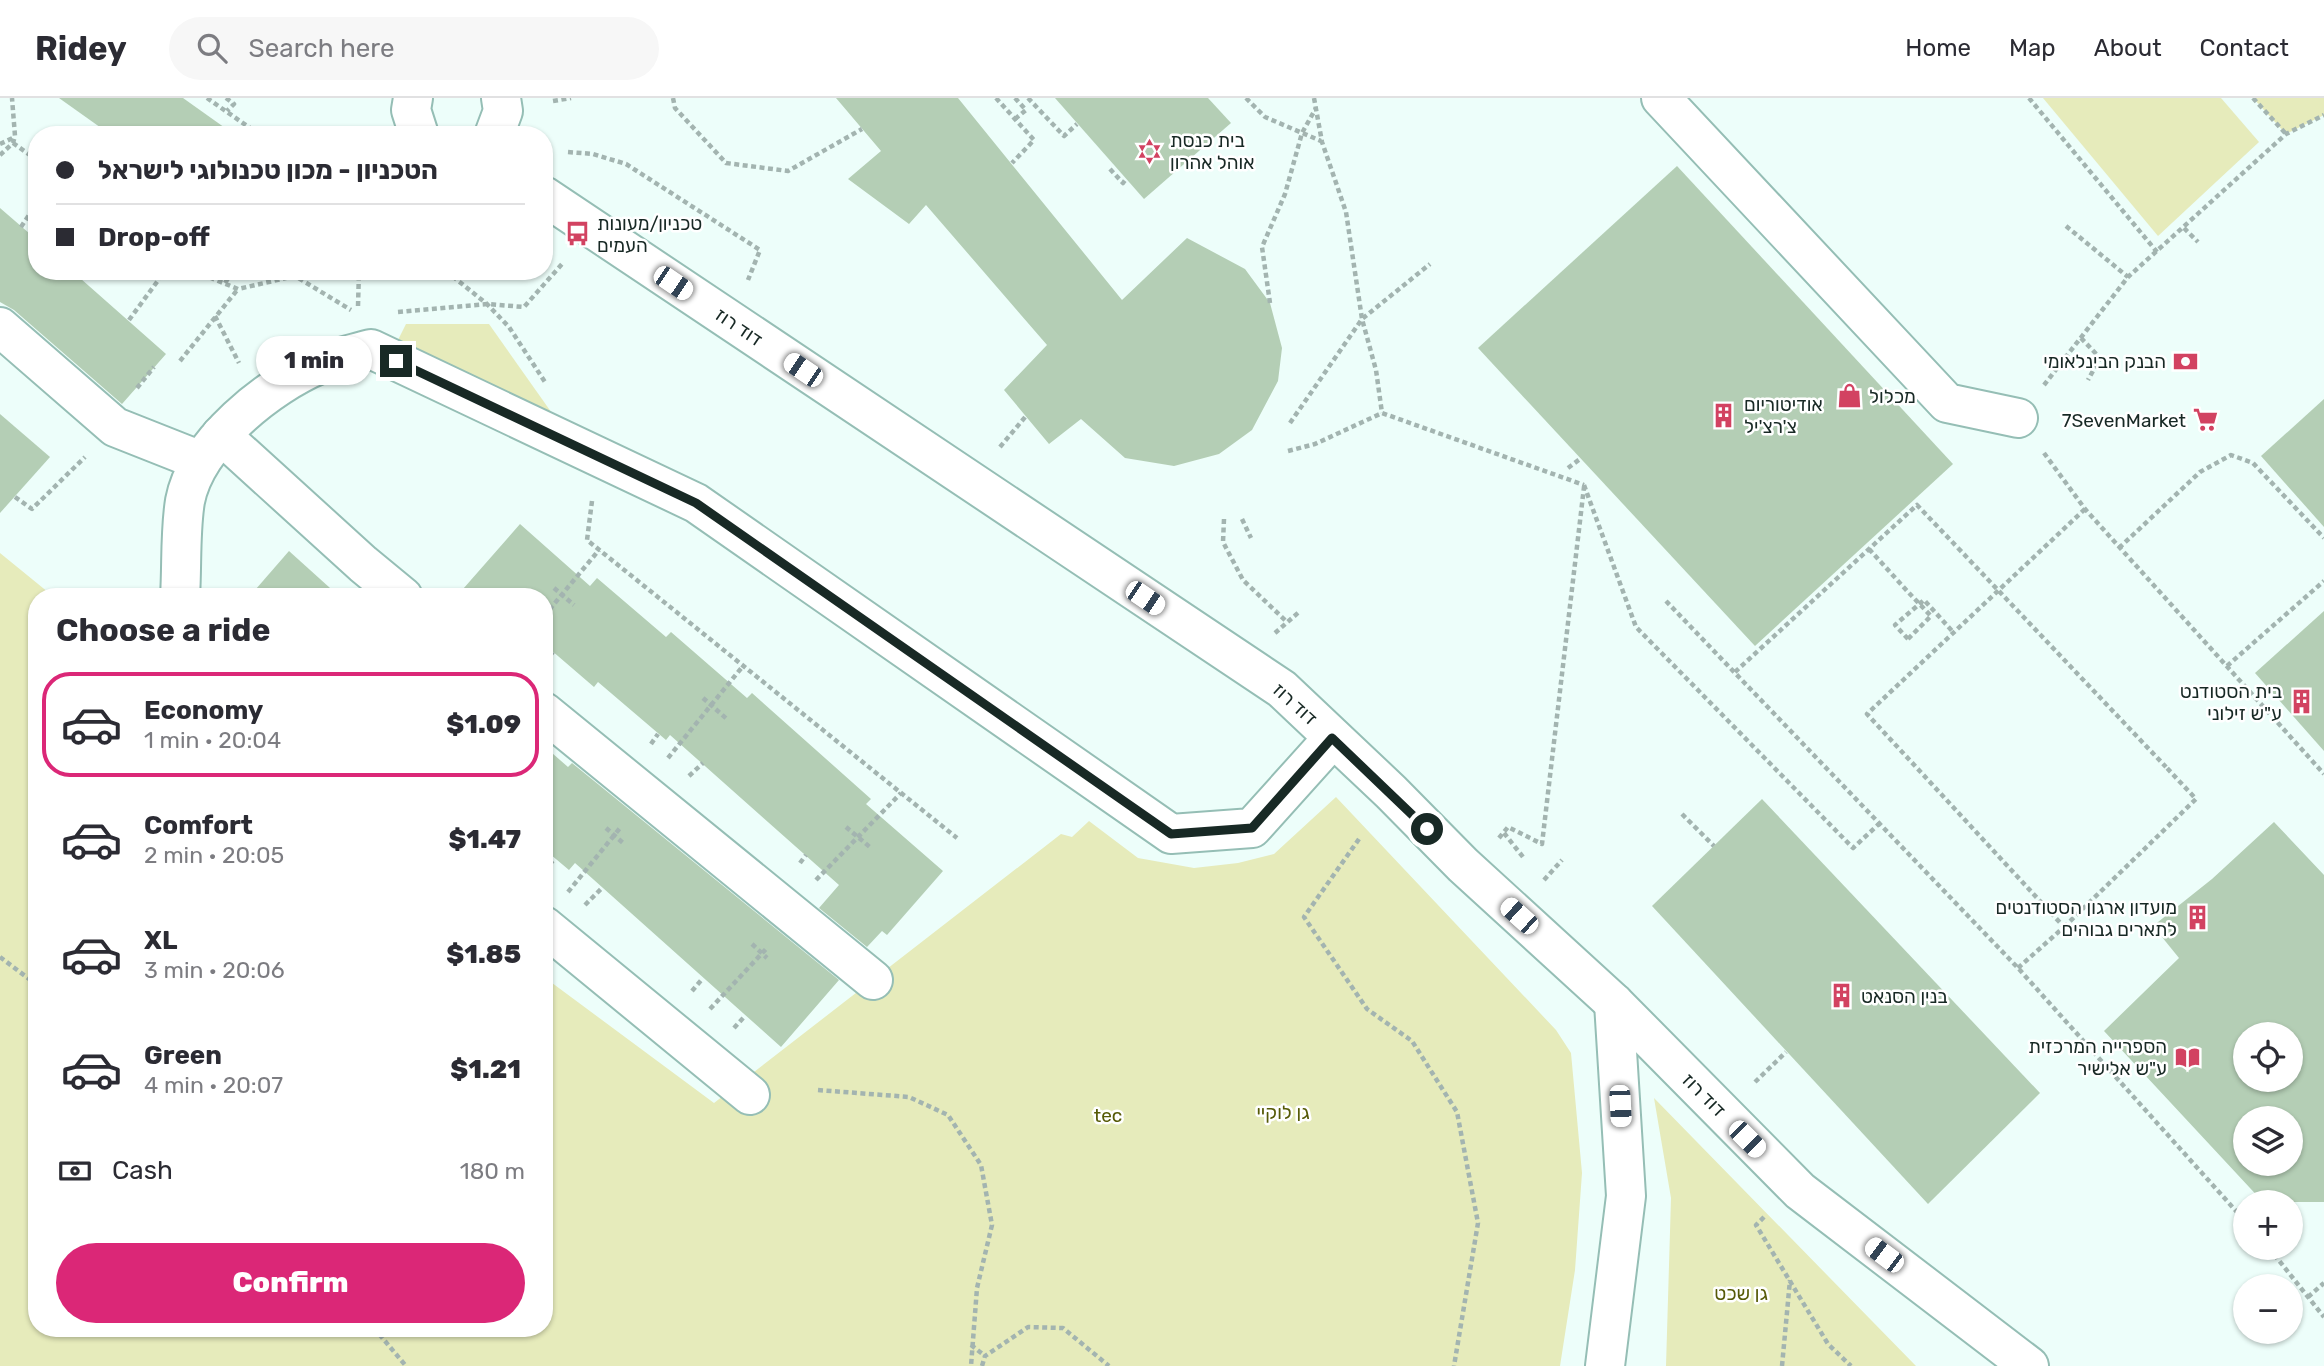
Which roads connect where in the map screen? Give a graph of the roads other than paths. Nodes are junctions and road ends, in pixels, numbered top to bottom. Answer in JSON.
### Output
{"nodes":[{"id":1,"x":501,"y":98,"type":"edge"},
{"id":2,"x":1661,"y":98,"type":"edge"},
{"id":3,"x":497,"y":126,"type":"edge"},
{"id":4,"x":553,"y":201,"type":"edge"},
{"id":5,"x":0,"y":327,"type":"edge"},
{"id":6,"x":2018,"y":418,"type":"road end"},
{"id":7,"x":211,"y":448,"type":"junction"},
{"id":8,"x":181,"y":588,"type":"edge"},
{"id":9,"x":392,"y":588,"type":"edge"},
{"id":10,"x":553,"y":719,"type":"edge"},
{"id":11,"x":1332,"y":738,"type":"junction"},
{"id":12,"x":554,"y":912,"type":"edge"},
{"id":13,"x":873,"y":980,"type":"dead end"},
{"id":14,"x":1614,"y":1003,"type":"junction"},
{"id":15,"x":750,"y":1095,"type":"dead end"},
{"id":16,"x":1605,"y":1366,"type":"edge"},
{"id":17,"x":2029,"y":1366,"type":"edge"}],
"edges":[{"from":1,"to":3,"type":"street"},
{"from":2,"to":6,"type":"street"},
{"from":4,"to":11,"type":"street","name":"דוד רוז"},
{"from":5,"to":7,"type":"street"},
{"from":7,"to":8,"type":"street"},
{"from":7,"to":9,"type":"street"},
{"from":7,"to":11,"type":"street"},
{"from":10,"to":13,"type":"street"},
{"from":11,"to":14,"type":"street","name":"דוד רוז"},
{"from":12,"to":15,"type":"street"},
{"from":14,"to":16,"type":"street"},
{"from":14,"to":17,"type":"street","name":"דוד רוז"}]}
